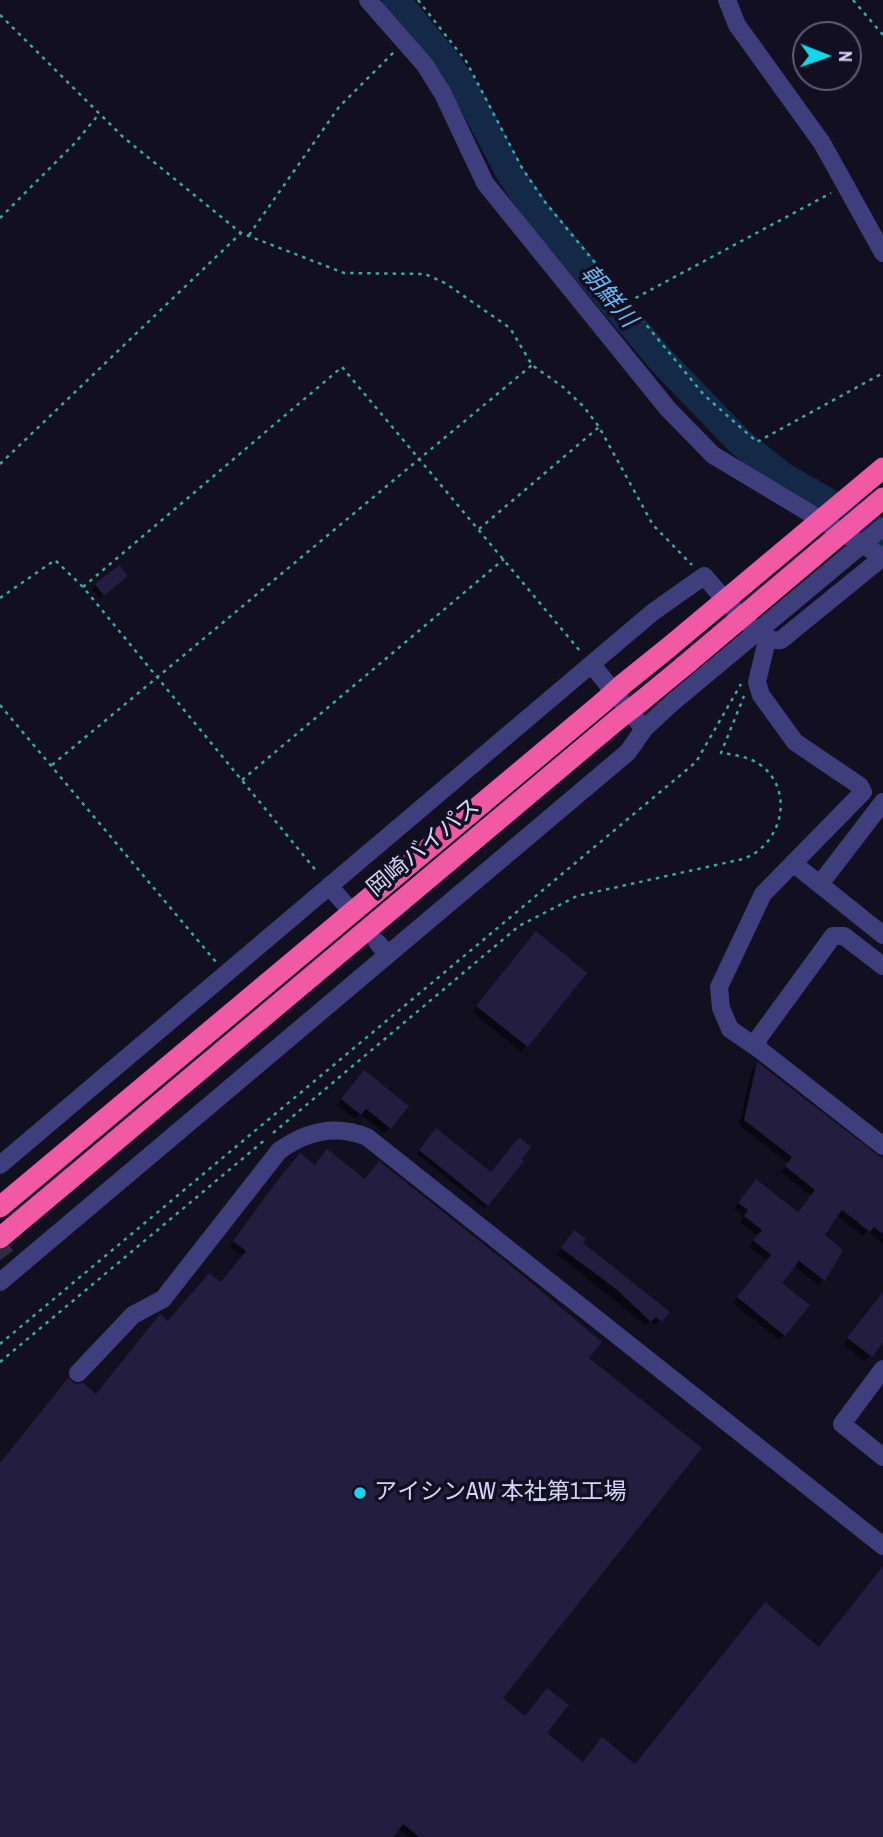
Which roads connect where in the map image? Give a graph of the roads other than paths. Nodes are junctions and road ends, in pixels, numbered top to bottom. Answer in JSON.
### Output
{"nodes":[{"id":1,"x":368,"y":0,"type":"edge"},
{"id":2,"x":727,"y":0,"type":"edge"},
{"id":3,"x":883,"y":253,"type":"edge"},
{"id":4,"x":883,"y":468,"type":"edge"},
{"id":5,"x":883,"y":498,"type":"edge"},
{"id":6,"x":883,"y":527,"type":"edge"},
{"id":7,"x":883,"y":557,"type":"edge"},
{"id":8,"x":766,"y":640,"type":"junction"},
{"id":9,"x":592,"y":665,"type":"junction"},
{"id":10,"x":644,"y":729,"type":"junction"},
{"id":11,"x":883,"y":802,"type":"edge"},
{"id":12,"x":793,"y":863,"type":"junction"},
{"id":13,"x":820,"y":884,"type":"junction"},
{"id":14,"x":329,"y":886,"type":"junction"},
{"id":15,"x":345,"y":904,"type":"dead end"},
{"id":16,"x":883,"y":934,"type":"edge"},
{"id":17,"x":883,"y":966,"type":"edge"},
{"id":18,"x":759,"y":1049,"type":"junction"},
{"id":19,"x":883,"y":1146,"type":"edge"},
{"id":20,"x":0,"y":1165,"type":"edge"},
{"id":21,"x":0,"y":1207,"type":"edge"},
{"id":22,"x":8,"y":1254,"type":"edge"},
{"id":23,"x":0,"y":1282,"type":"edge"},
{"id":24,"x":883,"y":1369,"type":"edge"},
{"id":25,"x":78,"y":1373,"type":"dead end"},
{"id":26,"x":883,"y":1457,"type":"edge"},
{"id":27,"x":883,"y":1546,"type":"edge"}],
"edges":[{"from":1,"to":7,"type":"street"},
{"from":2,"to":3,"type":"street"},
{"from":4,"to":21,"type":"highway","name":"岡崎バイパス","bridge":true},
{"from":5,"to":22,"type":"highway","name":"岡崎バイパス","bridge":true},
{"from":6,"to":10,"type":"street","bridge":true},
{"from":7,"to":8,"type":"street"},
{"from":8,"to":9,"type":"street"},
{"from":8,"to":12,"type":"street"},
{"from":9,"to":10,"type":"street"},
{"from":9,"to":14,"type":"street"},
{"from":10,"to":22,"type":"street"},
{"from":11,"to":13,"type":"street"},
{"from":12,"to":13,"type":"street"},
{"from":12,"to":18,"type":"street"},
{"from":13,"to":16,"type":"street"},
{"from":14,"to":15,"type":"street"},
{"from":14,"to":20,"type":"street"},
{"from":17,"to":18,"type":"street"},
{"from":18,"to":19,"type":"street"},
{"from":22,"to":23,"type":"street"},
{"from":24,"to":26,"type":"street"},
{"from":25,"to":27,"type":"street"}]}
